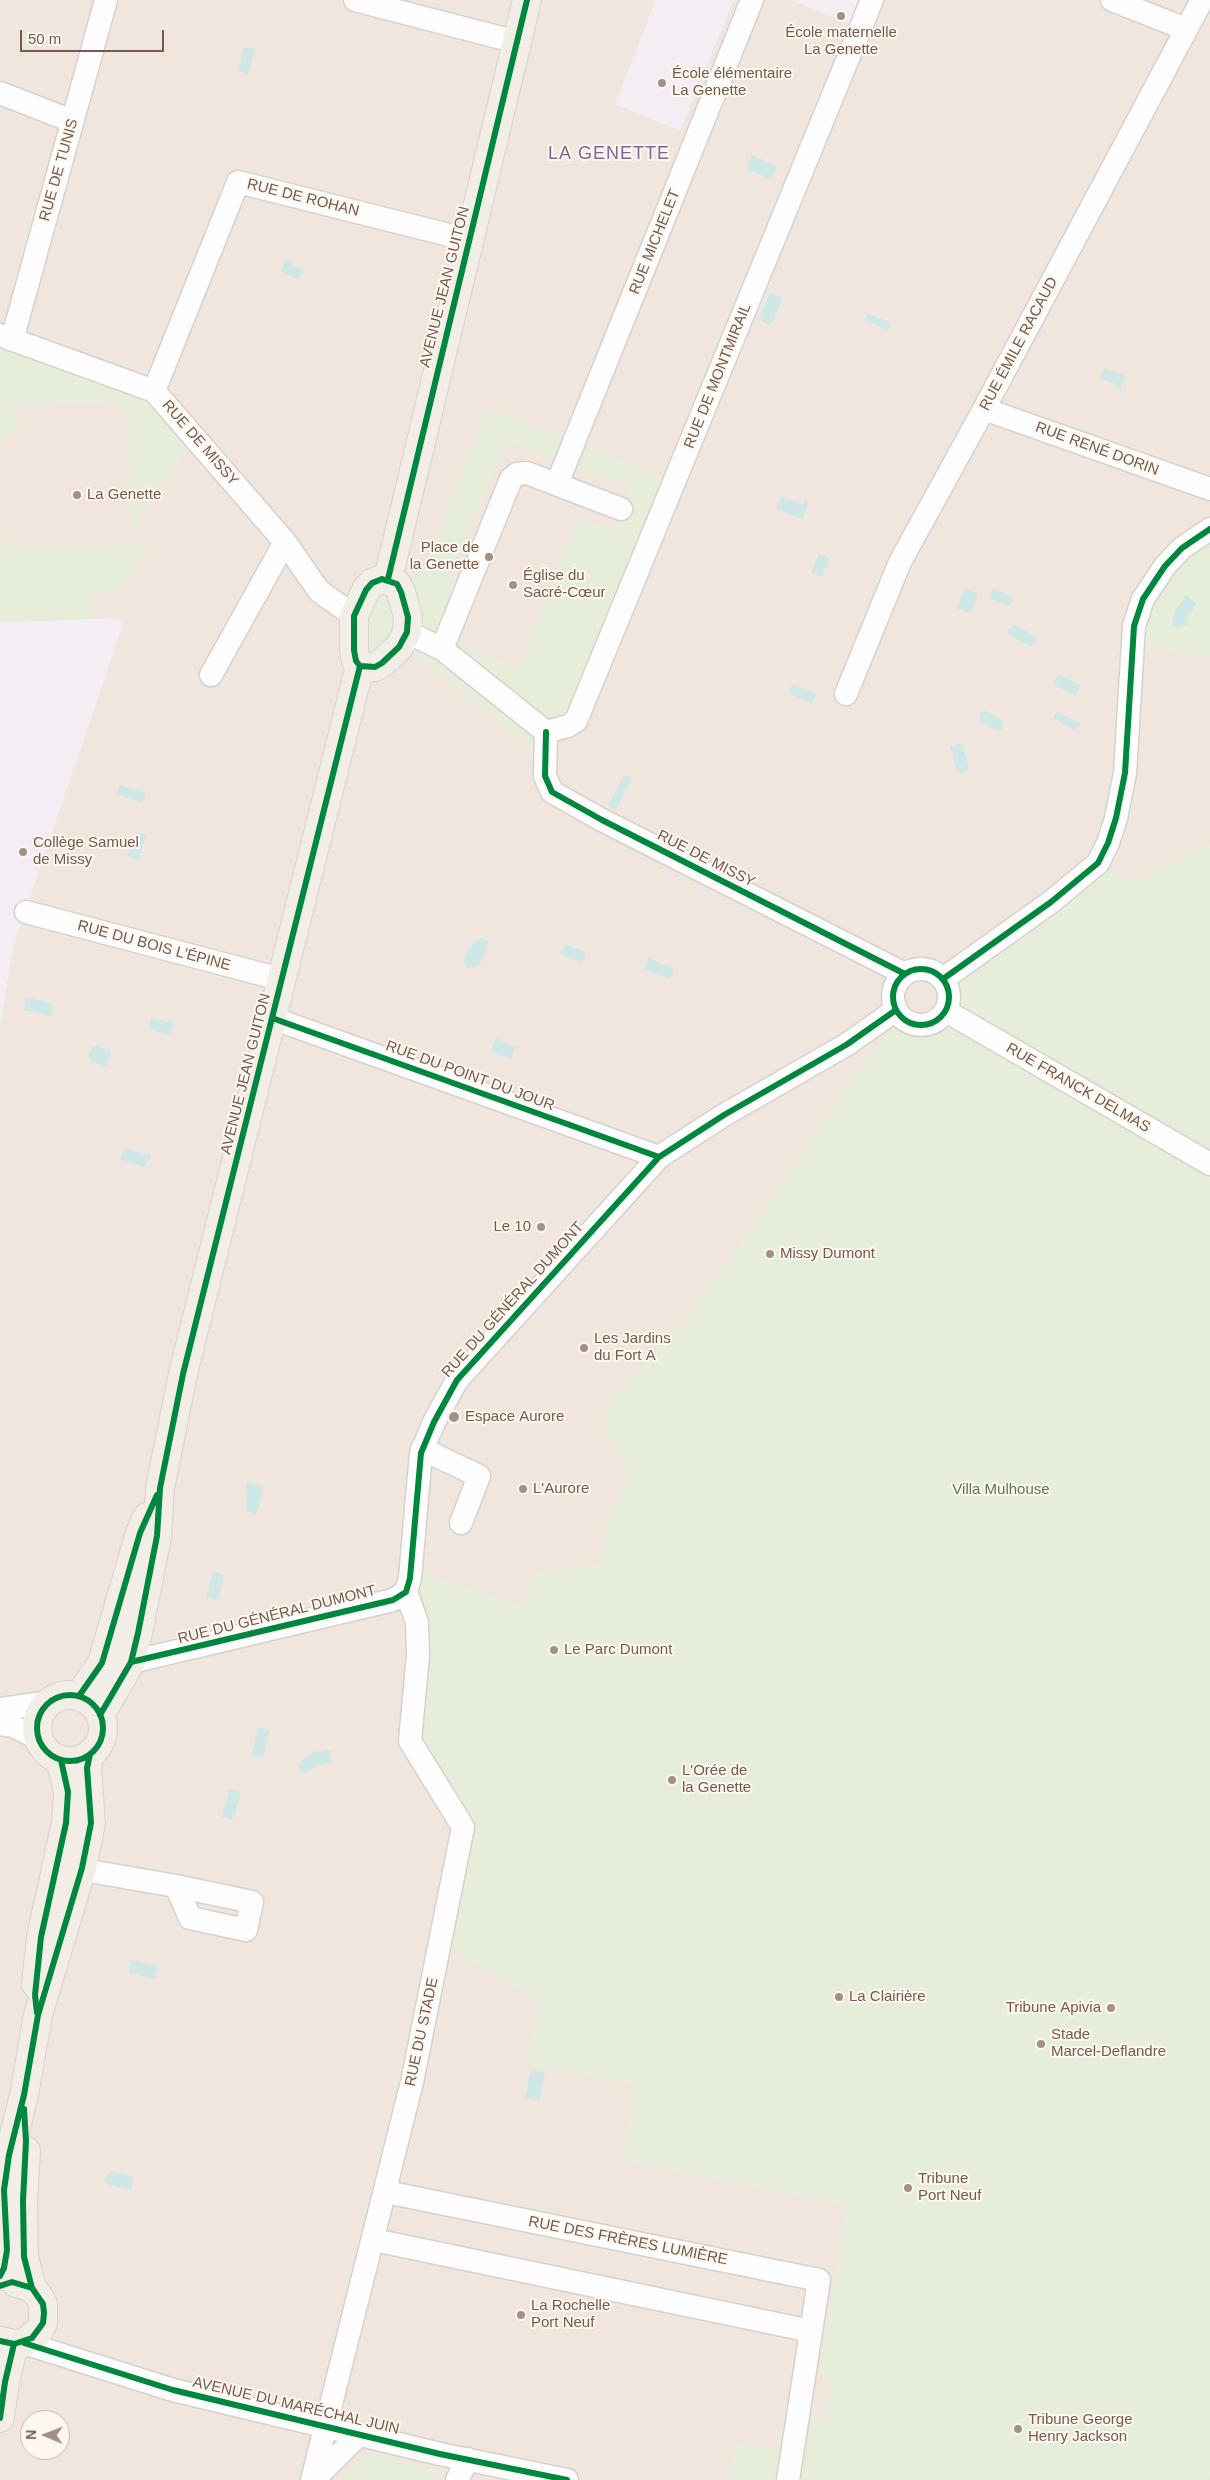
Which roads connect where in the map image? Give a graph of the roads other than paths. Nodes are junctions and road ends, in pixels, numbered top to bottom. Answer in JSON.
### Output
{"nodes":[{"id":1,"x":106,"y":0,"type":"edge"},
{"id":2,"x":355,"y":0,"type":"edge"},
{"id":3,"x":527,"y":0,"type":"edge"},
{"id":4,"x":752,"y":0,"type":"edge"},
{"id":5,"x":872,"y":0,"type":"edge"},
{"id":6,"x":1112,"y":0,"type":"edge"},
{"id":7,"x":1202,"y":0,"type":"edge"},
{"id":8,"x":1186,"y":29,"type":"junction"},
{"id":9,"x":517,"y":42,"type":"junction"},
{"id":10,"x":0,"y":93,"type":"edge"},
{"id":11,"x":72,"y":121,"type":"junction"},
{"id":12,"x":469,"y":240,"type":"junction"},
{"id":13,"x":6,"y":338,"type":"edge"},
{"id":14,"x":154,"y":392,"type":"junction"},
{"id":15,"x":984,"y":409,"type":"junction"},
{"id":16,"x":557,"y":484,"type":"junction"},
{"id":17,"x":1210,"y":489,"type":"edge"},
{"id":18,"x":621,"y":509,"type":"dead end"},
{"id":19,"x":1210,"y":529,"type":"edge"},
{"id":20,"x":285,"y":542,"type":"junction"},
{"id":21,"x":388,"y":580,"type":"junction"},
{"id":22,"x":354,"y":616,"type":"junction"},
{"id":23,"x":407,"y":632,"type":"junction"},
{"id":24,"x":442,"y":648,"type":"junction"},
{"id":25,"x":360,"y":666,"type":"junction"},
{"id":26,"x":211,"y":675,"type":"dead end"},
{"id":27,"x":846,"y":694,"type":"dead end"},
{"id":28,"x":546,"y":732,"type":"junction"},
{"id":29,"x":26,"y":912,"type":"dead end"},
{"id":30,"x":905,"y":974,"type":"junction"},
{"id":31,"x":283,"y":977,"type":"junction"},
{"id":32,"x":943,"y":979,"type":"junction"},
{"id":33,"x":896,"y":1010,"type":"junction"},
{"id":34,"x":946,"y":1011,"type":"junction"},
{"id":35,"x":272,"y":1018,"type":"junction"},
{"id":36,"x":659,"y":1158,"type":"junction"},
{"id":37,"x":1210,"y":1164,"type":"edge"},
{"id":38,"x":422,"y":1449,"type":"junction"},
{"id":39,"x":160,"y":1488,"type":"junction"},
{"id":40,"x":461,"y":1523,"type":"dead end"},
{"id":41,"x":406,"y":1592,"type":"junction"},
{"id":42,"x":131,"y":1662,"type":"junction"},
{"id":43,"x":79,"y":1696,"type":"junction"},
{"id":44,"x":50,"y":1702,"type":"junction"},
{"id":45,"x":0,"y":1709,"type":"edge"},
{"id":46,"x":100,"y":1714,"type":"junction"},
{"id":47,"x":0,"y":1724,"type":"edge"},
{"id":48,"x":39,"y":1739,"type":"junction"},
{"id":49,"x":90,"y":1754,"type":"junction"},
{"id":50,"x":61,"y":1760,"type":"junction"},
{"id":51,"x":70,"y":1868,"type":"junction"},
{"id":52,"x":176,"y":1886,"type":"dead end"},
{"id":53,"x":24,"y":2095,"type":"junction"},
{"id":54,"x":386,"y":2192,"type":"junction"},
{"id":55,"x":374,"y":2240,"type":"junction"},
{"id":56,"x":0,"y":2276,"type":"edge"},
{"id":57,"x":0,"y":2286,"type":"edge"},
{"id":58,"x":32,"y":2288,"type":"junction"},
{"id":59,"x":43,"y":2320,"type":"junction"},
{"id":60,"x":811,"y":2330,"type":"junction"},
{"id":61,"x":12,"y":2343,"type":"edge"},
{"id":62,"x":70,"y":2356,"type":"junction"},
{"id":63,"x":0,"y":2418,"type":"edge"},
{"id":64,"x":326,"y":2426,"type":"junction"},
{"id":65,"x":360,"y":2434,"type":"junction"},
{"id":66,"x":468,"y":2459,"type":"junction"},
{"id":67,"x":313,"y":2480,"type":"edge"},
{"id":68,"x":457,"y":2480,"type":"edge"},
{"id":69,"x":567,"y":2480,"type":"edge"},
{"id":70,"x":788,"y":2480,"type":"edge"}],
"edges":[{"from":1,"to":11,"type":"street","name":"RUE DE TUNIS"},
{"from":2,"to":9,"type":"street"},
{"from":3,"to":9,"type":"main road","name":"AVENUE JEAN GUITON"},
{"from":4,"to":16,"type":"street","name":"RUE MICHELET"},
{"from":5,"to":28,"type":"street","name":"RUE DE MONTMIRAIL"},
{"from":6,"to":8,"type":"street"},
{"from":7,"to":8,"type":"street","name":"RUE ÉMILE RACAUD"},
{"from":8,"to":15,"type":"street","name":"RUE ÉMILE RACAUD"},
{"from":9,"to":12,"type":"main road","name":"AVENUE JEAN GUITON"},
{"from":10,"to":11,"type":"street"},
{"from":11,"to":13,"type":"street","name":"RUE DE TUNIS"},
{"from":12,"to":14,"type":"street","name":"RUE DE ROHAN"},
{"from":12,"to":21,"type":"main road","name":"AVENUE JEAN GUITON"},
{"from":13,"to":14,"type":"street","name":"RUE DE MISSY"},
{"from":14,"to":20,"type":"street","name":"RUE DE MISSY"},
{"from":15,"to":17,"type":"street","name":"RUE RENÉ DORIN"},
{"from":15,"to":27,"type":"street","name":"RUE ÉMILE RACAUD"},
{"from":16,"to":18,"type":"street"},
{"from":16,"to":24,"type":"street"},
{"from":19,"to":32,"type":"street"},
{"from":20,"to":22,"type":"street","name":"RUE DE MISSY"},
{"from":20,"to":26,"type":"street"},
{"from":21,"to":22,"type":"main road"},
{"from":21,"to":23,"type":"main road"},
{"from":22,"to":25,"type":"main road"},
{"from":23,"to":24,"type":"street"},
{"from":23,"to":25,"type":"main road"},
{"from":24,"to":28,"type":"street"},
{"from":25,"to":31,"type":"main road","name":"AVENUE JEAN GUITON"},
{"from":28,"to":30,"type":"street","name":"RUE DE MISSY"},
{"from":29,"to":31,"type":"street","name":"RUE DU BOIS L'ÉPINE"},
{"from":30,"to":32,"type":"street"},
{"from":30,"to":33,"type":"street"},
{"from":31,"to":35,"type":"main road","name":"AVENUE JEAN GUITON"},
{"from":32,"to":34,"type":"street"},
{"from":33,"to":34,"type":"street"},
{"from":33,"to":36,"type":"street","name":"RUE DU GÉNÉRAL DUMONT"},
{"from":34,"to":37,"type":"street","name":"RUE FRANCK DELMAS"},
{"from":35,"to":36,"type":"street","name":"RUE DU POINT DU JOUR"},
{"from":35,"to":39,"type":"main road","name":"AVENUE JEAN GUITON"},
{"from":36,"to":38,"type":"street","name":"RUE DU GÉNÉRAL DUMONT"},
{"from":38,"to":40,"type":"street"},
{"from":38,"to":41,"type":"street","name":"RUE DU GÉNÉRAL DUMONT"},
{"from":39,"to":42,"type":"main road","name":"AVENUE JEAN GUITON"},
{"from":39,"to":43,"type":"main road","name":"AVENUE JEAN GUITON"},
{"from":41,"to":42,"type":"street","name":"RUE DU GÉNÉRAL DUMONT"},
{"from":41,"to":54,"type":"street","name":"RUE DU STADE"},
{"from":42,"to":46,"type":"main road","name":"AVENUE JEAN GUITON"},
{"from":43,"to":44,"type":"main road"},
{"from":43,"to":46,"type":"main road"},
{"from":44,"to":45,"type":"street"},
{"from":44,"to":48,"type":"main road"},
{"from":46,"to":49,"type":"main road"},
{"from":47,"to":48,"type":"street"},
{"from":48,"to":50,"type":"main road"},
{"from":49,"to":50,"type":"main road"},
{"from":49,"to":51,"type":"main road"},
{"from":50,"to":51,"type":"main road"},
{"from":51,"to":52,"type":"street"},
{"from":51,"to":53,"type":"main road"},
{"from":53,"to":56,"type":"main road"},
{"from":53,"to":58,"type":"main road"},
{"from":54,"to":55,"type":"street","name":"RUE DU STADE"},
{"from":54,"to":60,"type":"street","name":"RUE DES FRÈRES LUMIÈRE"},
{"from":55,"to":60,"type":"street"},
{"from":55,"to":64,"type":"street","name":"RUE DU STADE"},
{"from":57,"to":58,"type":"main road"},
{"from":58,"to":59,"type":"main road"},
{"from":59,"to":61,"type":"main road"},
{"from":59,"to":62,"type":"street"},
{"from":60,"to":70,"type":"street","name":"RUE DES FRÈRES LUMIÈRE"},
{"from":61,"to":62,"type":"street","name":"AVENUE DU MARÉCHAL JUIN"},
{"from":61,"to":63,"type":"main road"},
{"from":62,"to":64,"type":"street","name":"AVENUE DU MARÉCHAL JUIN"},
{"from":64,"to":65,"type":"street","name":"AVENUE DU MARÉCHAL JUIN"},
{"from":64,"to":67,"type":"street","name":"RUE DU STADE"},
{"from":65,"to":66,"type":"street","name":"AVENUE DU MARÉCHAL JUIN"},
{"from":65,"to":67,"type":"street"},
{"from":66,"to":68,"type":"street"},
{"from":66,"to":69,"type":"street","name":"AVENUE DU MARÉCHAL JUIN"}]}
